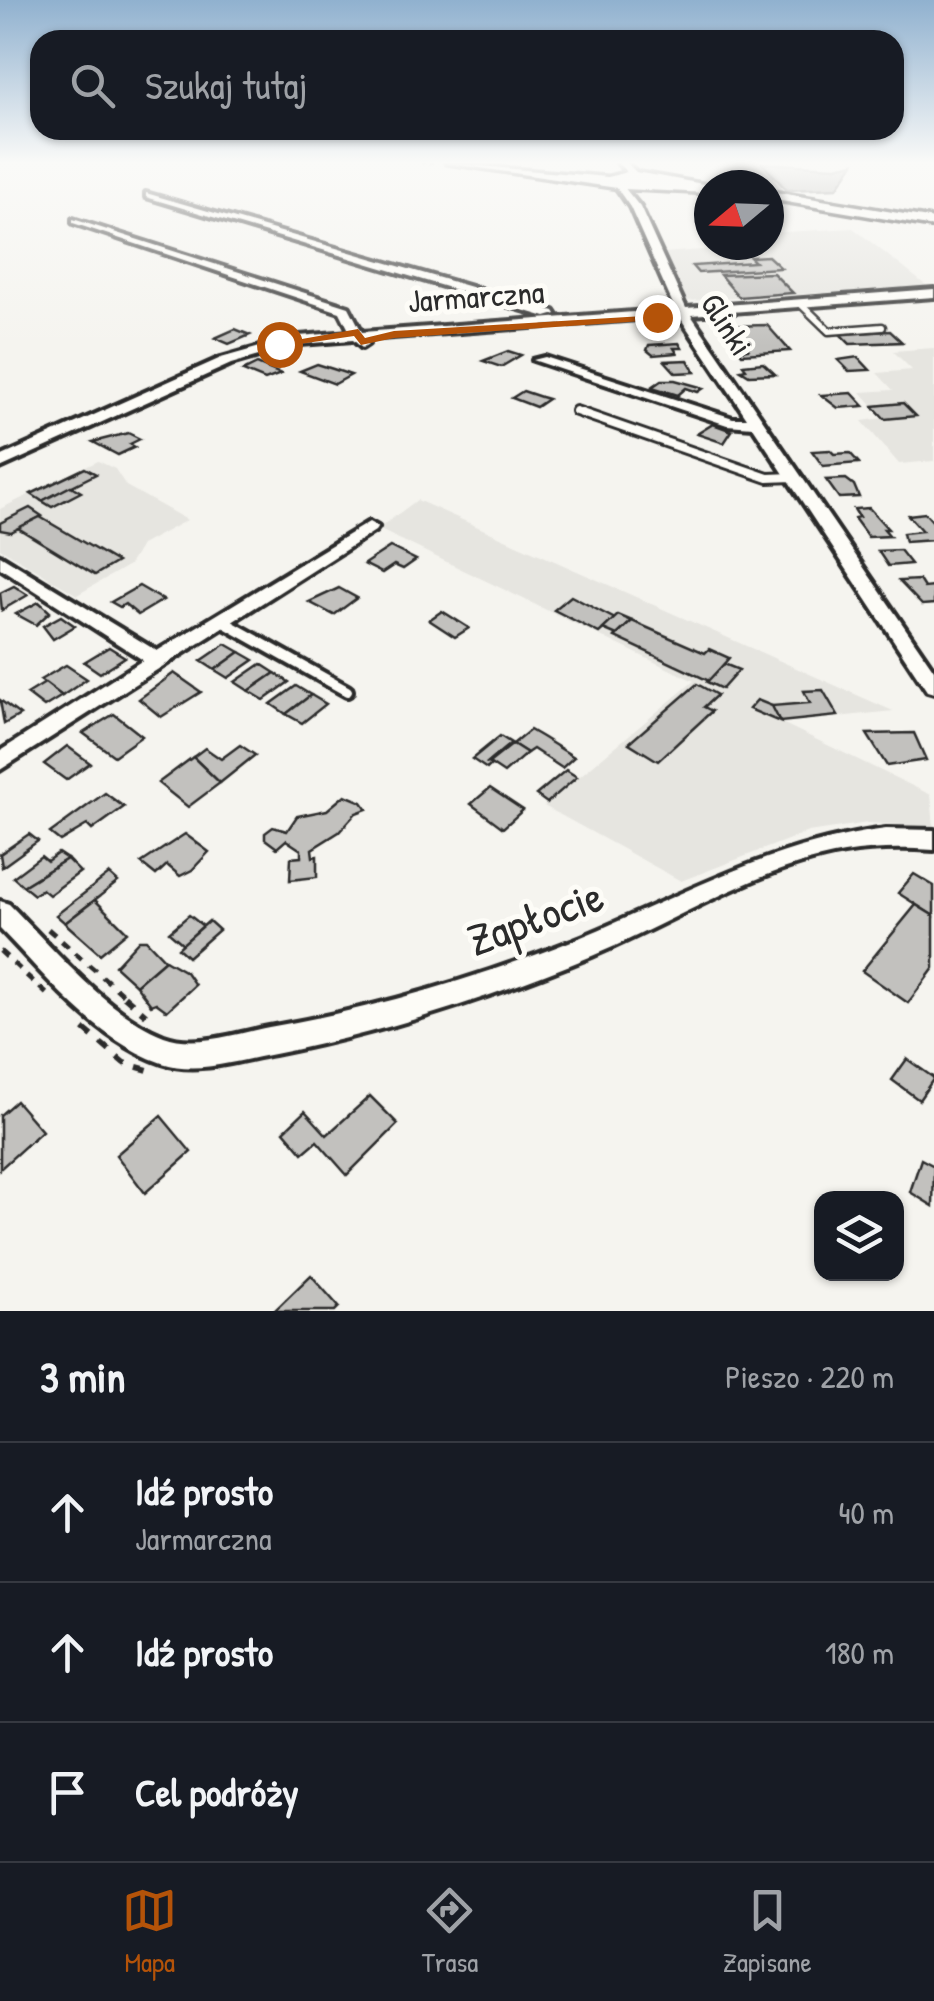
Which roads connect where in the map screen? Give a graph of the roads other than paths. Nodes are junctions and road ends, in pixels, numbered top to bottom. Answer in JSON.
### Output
{"nodes":[{"id":1,"x":87,"y":224,"type":"edge"},
{"id":2,"x":247,"y":224,"type":"edge"},
{"id":3,"x":646,"y":224,"type":"edge"},
{"id":4,"x":934,"y":293,"type":"edge"},
{"id":5,"x":801,"y":304,"type":"junction"},
{"id":6,"x":681,"y":309,"type":"junction"},
{"id":7,"x":562,"y":318,"type":"junction"},
{"id":8,"x":882,"y":327,"type":"dead end"},
{"id":9,"x":360,"y":339,"type":"junction"},
{"id":10,"x":540,"y":360,"type":"dead end"},
{"id":11,"x":576,"y":411,"type":"dead end"},
{"id":12,"x":756,"y":423,"type":"junction"},
{"id":13,"x":0,"y":463,"type":"edge"},
{"id":14,"x":793,"y":477,"type":"junction"},
{"id":15,"x":369,"y":526,"type":"dead end"},
{"id":16,"x":0,"y":560,"type":"edge"},
{"id":17,"x":220,"y":620,"type":"junction"},
{"id":18,"x":157,"y":660,"type":"junction"},
{"id":19,"x":934,"y":686,"type":"edge"},
{"id":20,"x":347,"y":691,"type":"dead end"},
{"id":21,"x":0,"y":762,"type":"edge"},
{"id":22,"x":934,"y":840,"type":"edge"},
{"id":23,"x":0,"y":912,"type":"edge"}],
"edges":[{"from":1,"to":9,"type":"street"},
{"from":2,"to":7,"type":"street"},
{"from":3,"to":6,"type":"street","name":"Glinki"},
{"from":4,"to":5,"type":"street","name":"Jarmarczna"},
{"from":5,"to":6,"type":"street","name":"Jarmarczna"},
{"from":5,"to":8,"type":"lane"},
{"from":6,"to":7,"type":"street","name":"Jarmarczna"},
{"from":6,"to":12,"type":"street","name":"Glinki"},
{"from":7,"to":9,"type":"street","name":"Jarmarczna"},
{"from":9,"to":13,"type":"street","name":"Jarmarczna"},
{"from":10,"to":12,"type":"street","name":"Glinki"},
{"from":11,"to":14,"type":"lane"},
{"from":12,"to":14,"type":"street","name":"Glinki"},
{"from":14,"to":19,"type":"street","name":"Glinki"},
{"from":15,"to":17,"type":"street"},
{"from":16,"to":18,"type":"street"},
{"from":17,"to":18,"type":"street"},
{"from":17,"to":20,"type":"lane"},
{"from":18,"to":21,"type":"street"},
{"from":22,"to":23,"type":"street","name":"Zapłocie"}]}
